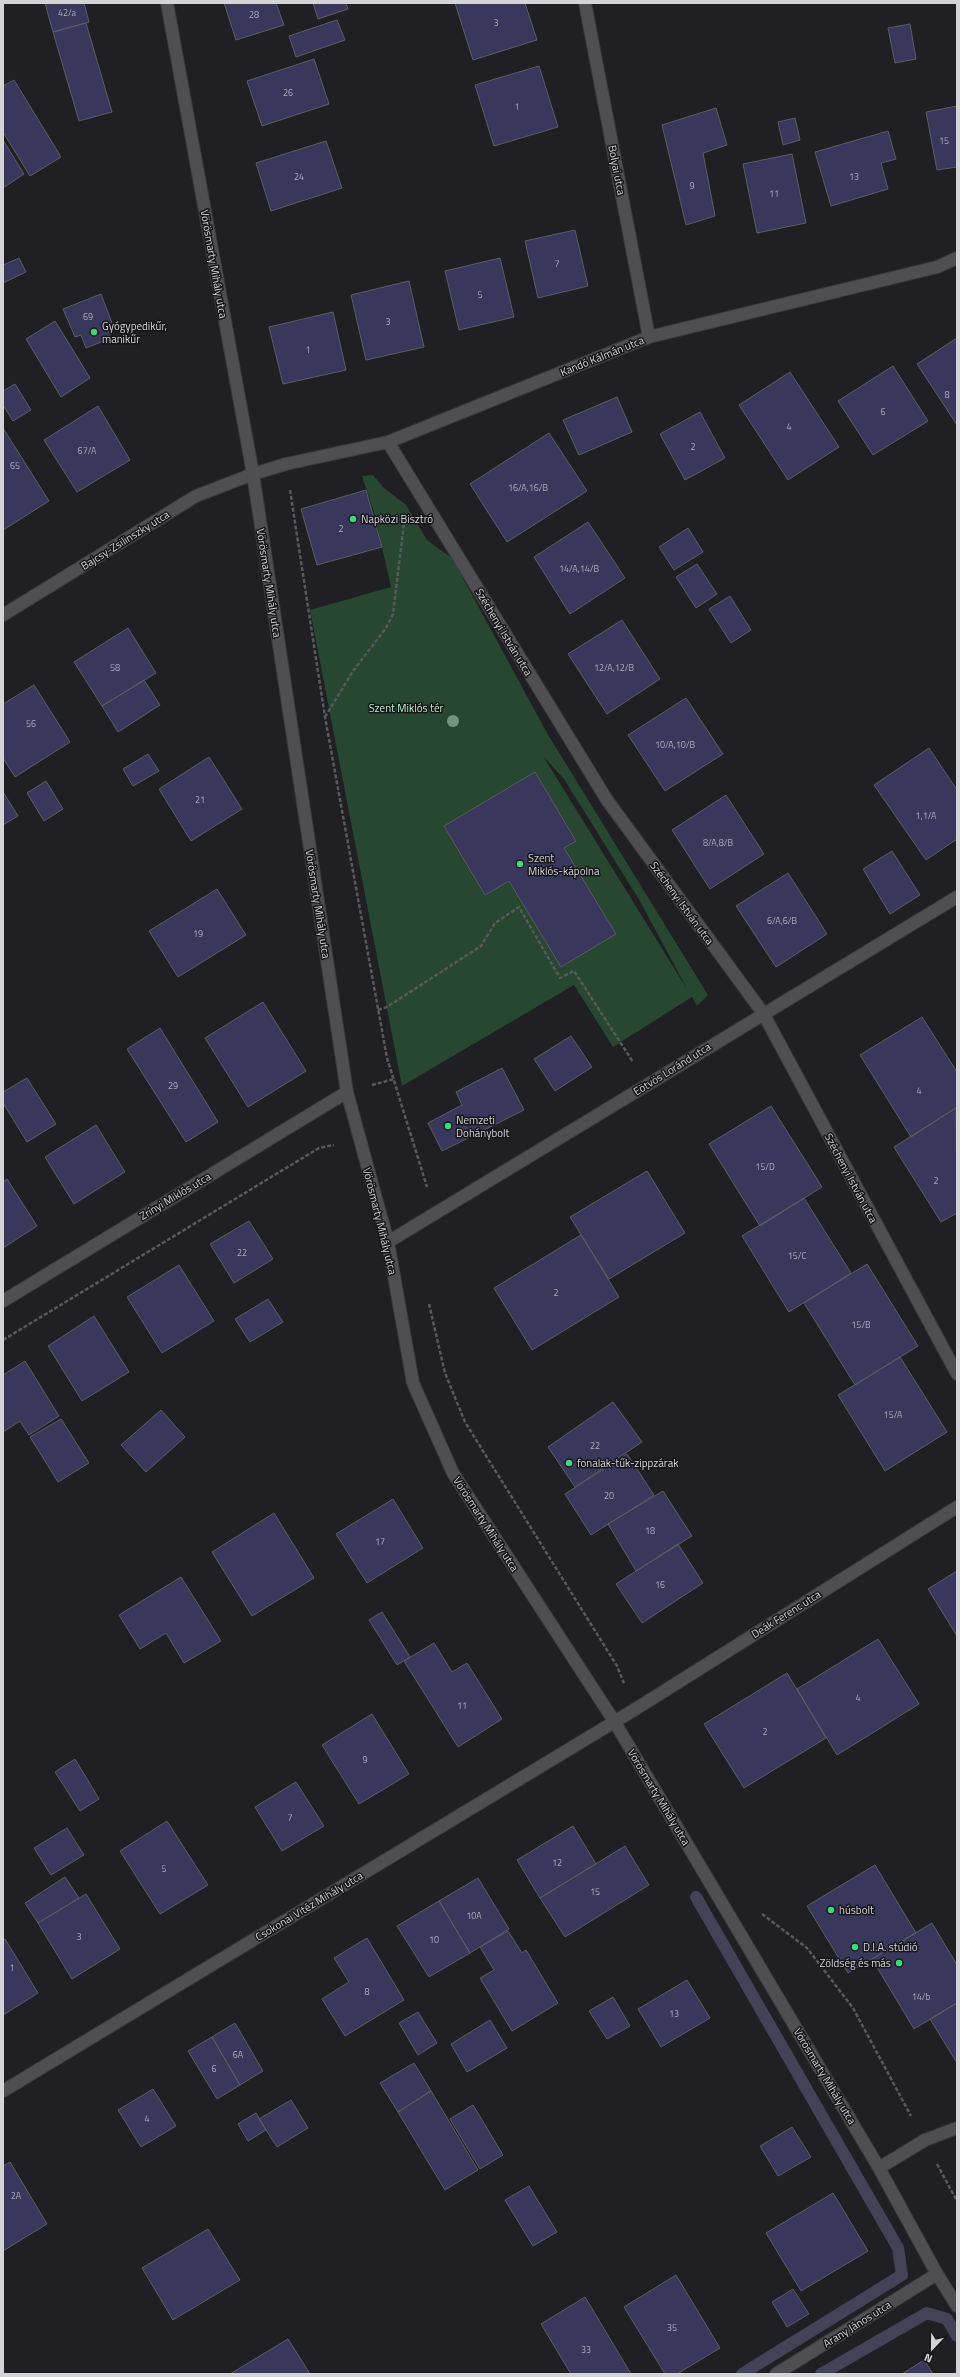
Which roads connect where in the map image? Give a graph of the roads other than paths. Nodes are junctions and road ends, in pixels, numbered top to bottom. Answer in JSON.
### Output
{"nodes":[{"id":1,"x":166,"y":3,"type":"edge"},
{"id":2,"x":585,"y":3,"type":"edge"},
{"id":3,"x":957,"y":258,"type":"edge"},
{"id":4,"x":649,"y":337,"type":"junction"},
{"id":5,"x":388,"y":442,"type":"junction"},
{"id":6,"x":253,"y":474,"type":"junction"},
{"id":7,"x":3,"y":615,"type":"edge"},
{"id":8,"x":957,"y":897,"type":"edge"},
{"id":9,"x":763,"y":1013,"type":"junction"},
{"id":10,"x":347,"y":1092,"type":"junction"},
{"id":11,"x":388,"y":1242,"type":"junction"},
{"id":12,"x":3,"y":1301,"type":"edge"},
{"id":13,"x":957,"y":1374,"type":"edge"},
{"id":14,"x":957,"y":1507,"type":"edge"},
{"id":15,"x":614,"y":1721,"type":"junction"},
{"id":16,"x":3,"y":2091,"type":"edge"},
{"id":17,"x":957,"y":2128,"type":"edge"},
{"id":18,"x":879,"y":2168,"type":"junction"},
{"id":19,"x":937,"y":2274,"type":"junction"},
{"id":20,"x":957,"y":2306,"type":"edge"},
{"id":21,"x":776,"y":2374,"type":"edge"}],
"edges":[{"from":1,"to":6,"type":"street","name":"Vörösmarty Mihály utca"},
{"from":2,"to":4,"type":"street","name":"Bolyai utca"},
{"from":3,"to":4,"type":"street","name":"Kandó Kálmán utca"},
{"from":4,"to":5,"type":"street","name":"Kandó Kálmán utca"},
{"from":5,"to":6,"type":"street","name":"Kandó Kálmán utca"},
{"from":5,"to":9,"type":"street","name":"Széchenyi István utca"},
{"from":6,"to":7,"type":"street","name":"Bajcsy-Zsilinszky utca"},
{"from":6,"to":10,"type":"street","name":"Vörösmarty Mihály utca"},
{"from":8,"to":9,"type":"street","name":"Eötvös Loránd utca"},
{"from":9,"to":11,"type":"street","name":"Eötvös Loránd utca"},
{"from":9,"to":13,"type":"street","name":"Széchenyi István utca"},
{"from":10,"to":11,"type":"street","name":"Vörösmarty Mihály utca"},
{"from":10,"to":12,"type":"street","name":"Zrínyi Miklós utca"},
{"from":11,"to":15,"type":"street","name":"Vörösmarty Mihály utca"},
{"from":14,"to":15,"type":"street","name":"Deák Ferenc utca"},
{"from":15,"to":16,"type":"street","name":"Csokonai Vitéz Mihály utca"},
{"from":15,"to":18,"type":"street","name":"Vörösmarty Mihály utca"},
{"from":17,"to":18,"type":"street"},
{"from":18,"to":19,"type":"street","name":"Vörösmarty Mihály utca"},
{"from":19,"to":20,"type":"street","name":"Vörösmarty Mihály utca"},
{"from":19,"to":21,"type":"street","name":"Arany János utca"}]}
